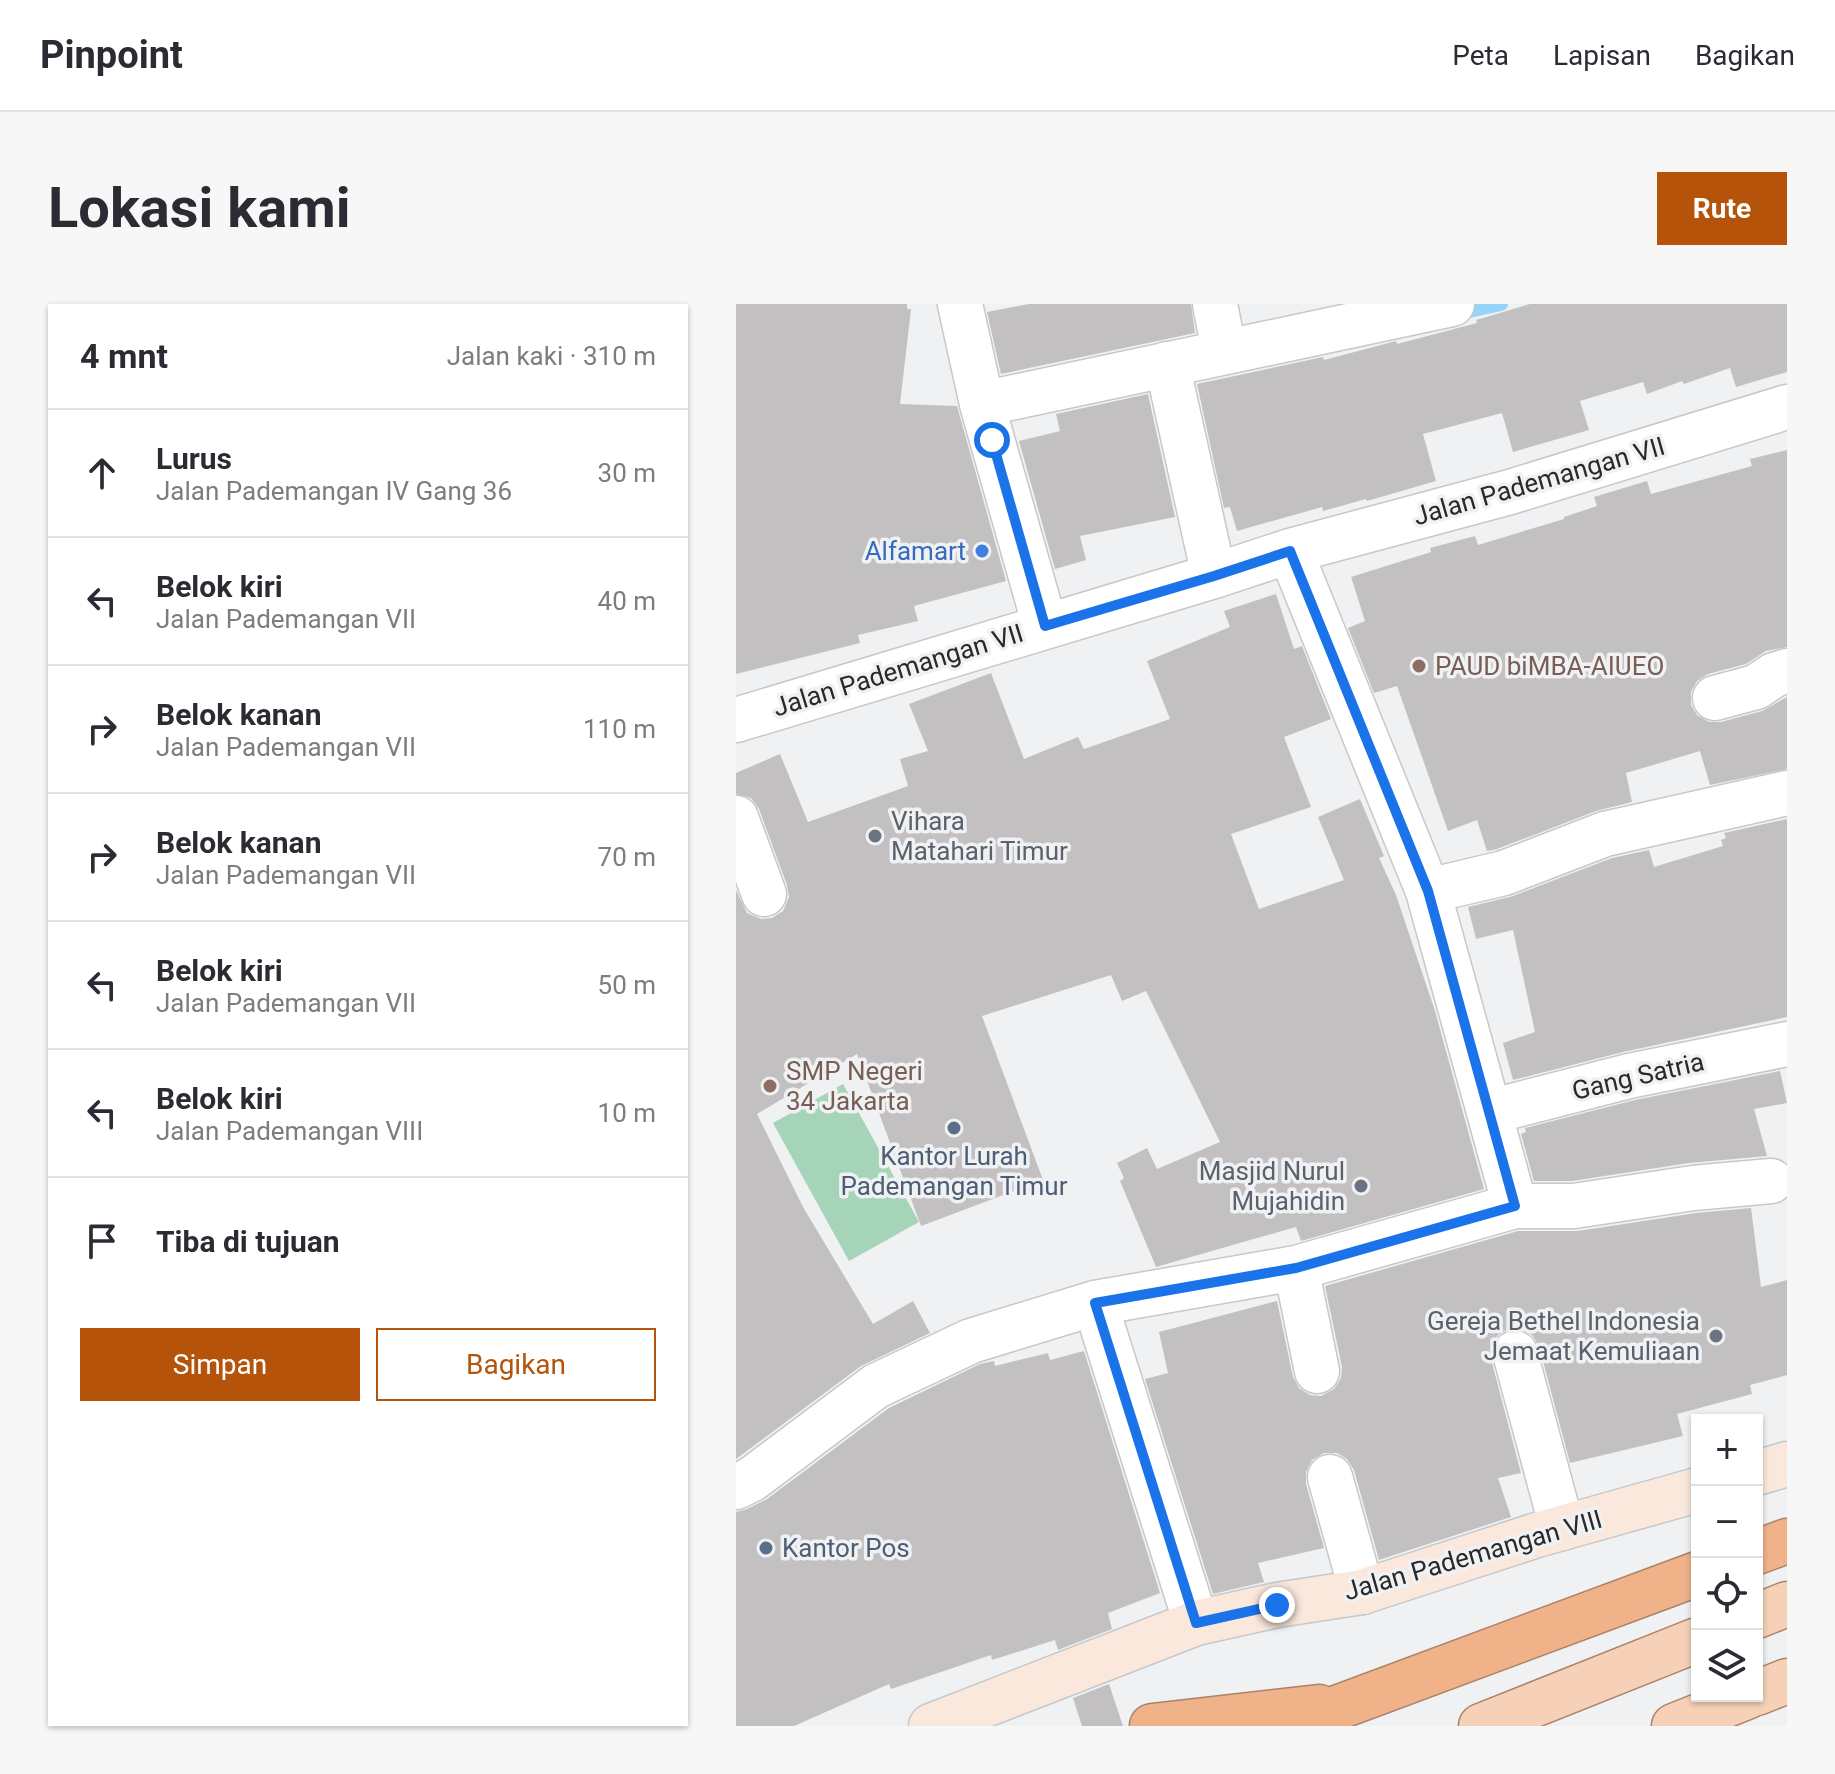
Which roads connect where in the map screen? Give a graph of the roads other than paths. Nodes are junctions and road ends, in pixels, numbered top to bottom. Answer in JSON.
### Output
{"nodes":[{"id":1,"x":960,"y":304,"type":"edge"},
{"id":2,"x":1215,"y":304,"type":"edge"},
{"id":3,"x":1452,"y":304,"type":"edge"},
{"id":4,"x":1224,"y":351,"type":"junction"},
{"id":5,"x":1169,"y":376,"type":"junction"},
{"id":6,"x":1787,"y":407,"type":"edge"},
{"id":7,"x":987,"y":422,"type":"junction"},
{"id":8,"x":1290,"y":551,"type":"junction"},
{"id":9,"x":1214,"y":576,"type":"junction"},
{"id":10,"x":1045,"y":626,"type":"junction"},
{"id":11,"x":1787,"y":671,"type":"edge"},
{"id":12,"x":1715,"y":698,"type":"dead end"},
{"id":13,"x":736,"y":720,"type":"edge"},
{"id":14,"x":1787,"y":793,"type":"edge"},
{"id":15,"x":736,"y":818,"type":"edge"},
{"id":16,"x":1428,"y":891,"type":"junction"},
{"id":17,"x":764,"y":894,"type":"dead end"},
{"id":18,"x":1787,"y":1044,"type":"edge"},
{"id":19,"x":1489,"y":1112,"type":"junction"},
{"id":20,"x":1771,"y":1181,"type":"dead end"},
{"id":21,"x":1515,"y":1206,"type":"junction"},
{"id":22,"x":1296,"y":1268,"type":"junction"},
{"id":23,"x":1095,"y":1303,"type":"junction"},
{"id":24,"x":1515,"y":1353,"type":"dead end"},
{"id":25,"x":1317,"y":1371,"type":"dead end"},
{"id":26,"x":1787,"y":1464,"type":"edge"},
{"id":27,"x":1763,"y":1471,"type":"edge"},
{"id":28,"x":1330,"y":1477,"type":"dead end"},
{"id":29,"x":736,"y":1487,"type":"edge"},
{"id":30,"x":1691,"y":1492,"type":"edge"},
{"id":31,"x":1562,"y":1528,"type":"junction"},
{"id":32,"x":1787,"y":1541,"type":"edge"},
{"id":33,"x":1763,"y":1550,"type":"edge"},
{"id":34,"x":1691,"y":1576,"type":"edge"},
{"id":35,"x":1362,"y":1592,"type":"junction"},
{"id":36,"x":1787,"y":1604,"type":"edge"},
{"id":37,"x":1763,"y":1614,"type":"edge"},
{"id":38,"x":1196,"y":1623,"type":"junction"},
{"id":39,"x":1691,"y":1642,"type":"edge"},
{"id":40,"x":1787,"y":1681,"type":"edge"},
{"id":41,"x":1763,"y":1691,"type":"edge"},
{"id":42,"x":1734,"y":1702,"type":"edge"},
{"id":43,"x":1349,"y":1703,"type":"junction"},
{"id":44,"x":931,"y":1726,"type":"edge"},
{"id":45,"x":1152,"y":1726,"type":"edge"},
{"id":46,"x":1288,"y":1726,"type":"edge"},
{"id":47,"x":1481,"y":1726,"type":"edge"},
{"id":48,"x":1674,"y":1726,"type":"edge"}],
"edges":[{"from":1,"to":7,"type":"street"},
{"from":2,"to":4,"type":"street"},
{"from":3,"to":4,"type":"street"},
{"from":4,"to":5,"type":"street"},
{"from":5,"to":7,"type":"street"},
{"from":5,"to":9,"type":"street"},
{"from":6,"to":8,"type":"street","name":"Jalan Pademangan VII"},
{"from":7,"to":10,"type":"street"},
{"from":8,"to":9,"type":"street","name":"Jalan Pademangan VII"},
{"from":8,"to":16,"type":"street"},
{"from":9,"to":10,"type":"street","name":"Jalan Pademangan VII"},
{"from":10,"to":13,"type":"street","name":"Jalan Pademangan VII"},
{"from":11,"to":12,"type":"street"},
{"from":14,"to":16,"type":"street"},
{"from":15,"to":17,"type":"street"},
{"from":16,"to":19,"type":"street"},
{"from":18,"to":19,"type":"street","name":"Gang Satria"},
{"from":19,"to":21,"type":"street"},
{"from":20,"to":21,"type":"street"},
{"from":21,"to":22,"type":"street"},
{"from":22,"to":23,"type":"street"},
{"from":22,"to":25,"type":"street"},
{"from":23,"to":29,"type":"street"},
{"from":23,"to":38,"type":"street"},
{"from":24,"to":31,"type":"street"},
{"from":26,"to":27,"type":"main road"},
{"from":28,"to":35,"type":"street"},
{"from":30,"to":31,"type":"main road","name":"Jalan Pademangan VIII"},
{"from":31,"to":35,"type":"main road","name":"Jalan Pademangan VIII"},
{"from":32,"to":33,"type":"highway"},
{"from":34,"to":43,"type":"highway"},
{"from":35,"to":38,"type":"main road","name":"Jalan Pademangan VIII"},
{"from":36,"to":37,"type":"main road"},
{"from":38,"to":44,"type":"main road","name":"Jalan Pademangan VIII"},
{"from":39,"to":47,"type":"main road"},
{"from":40,"to":41,"type":"main road"},
{"from":42,"to":48,"type":"main road"},
{"from":43,"to":45,"type":"highway"},
{"from":43,"to":46,"type":"highway"}]}
